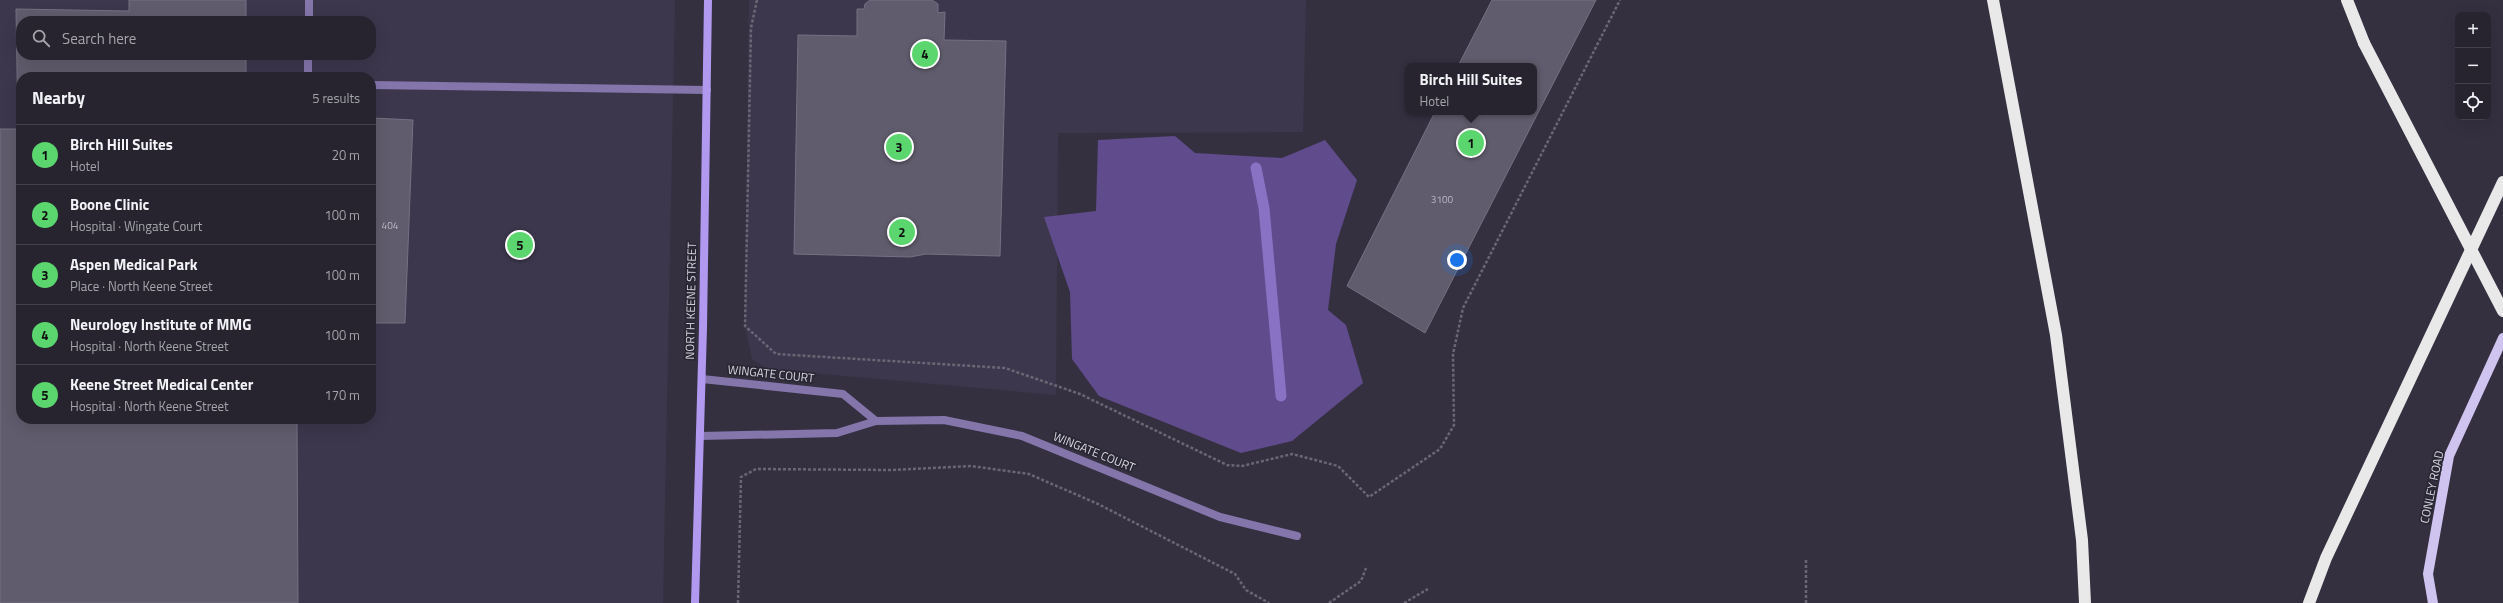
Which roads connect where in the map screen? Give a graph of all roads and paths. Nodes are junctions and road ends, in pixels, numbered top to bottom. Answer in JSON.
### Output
{"nodes":[{"id":1,"x":309,"y":0,"type":"edge"},
{"id":2,"x":708,"y":0,"type":"edge"},
{"id":3,"x":757,"y":0,"type":"edge"},
{"id":4,"x":1620,"y":0,"type":"edge"},
{"id":5,"x":1993,"y":0,"type":"edge"},
{"id":6,"x":2347,"y":0,"type":"edge"},
{"id":7,"x":309,"y":16,"type":"edge"},
{"id":8,"x":308,"y":60,"type":"edge"},
{"id":9,"x":308,"y":72,"type":"edge"},
{"id":10,"x":376,"y":85,"type":"edge"},
{"id":11,"x":707,"y":90,"type":"junction"},
{"id":12,"x":2503,"y":182,"type":"edge"},
{"id":13,"x":2503,"y":311,"type":"edge"},
{"id":14,"x":2503,"y":338,"type":"edge"},
{"id":15,"x":702,"y":378,"type":"junction"},
{"id":16,"x":876,"y":421,"type":"junction"},
{"id":17,"x":701,"y":436,"type":"junction"},
{"id":18,"x":1297,"y":536,"type":"dead end"},
{"id":19,"x":1806,"y":560,"type":"dead end"},
{"id":20,"x":1366,"y":568,"type":"dead end"},
{"id":21,"x":1428,"y":589,"type":"dead end"},
{"id":22,"x":695,"y":603,"type":"edge"},
{"id":23,"x":738,"y":603,"type":"edge"},
{"id":24,"x":1270,"y":603,"type":"edge"},
{"id":25,"x":1329,"y":603,"type":"edge"},
{"id":26,"x":1404,"y":603,"type":"edge"},
{"id":27,"x":1806,"y":603,"type":"edge"},
{"id":28,"x":2085,"y":603,"type":"edge"},
{"id":29,"x":2309,"y":603,"type":"edge"},
{"id":30,"x":2433,"y":603,"type":"edge"}],
"edges":[{"from":1,"to":7,"type":"street"},
{"from":2,"to":11,"type":"street","name":"NORTH KEENE STREET"},
{"from":3,"to":4,"type":"path"},
{"from":5,"to":28,"type":"highway"},
{"from":6,"to":13,"type":"highway","bridge":true},
{"from":8,"to":9,"type":"street"},
{"from":10,"to":11,"type":"street"},
{"from":11,"to":15,"type":"street","name":"NORTH KEENE STREET"},
{"from":12,"to":29,"type":"highway"},
{"from":14,"to":30,"type":"main road","name":"CONLEY ROAD"},
{"from":15,"to":16,"type":"street","name":"WINGATE COURT"},
{"from":15,"to":17,"type":"street","name":"NORTH KEENE STREET"},
{"from":16,"to":17,"type":"street","name":"WINGATE COURT"},
{"from":16,"to":18,"type":"street","name":"WINGATE COURT"},
{"from":17,"to":22,"type":"street","name":"NORTH KEENE STREET"},
{"from":19,"to":27,"type":"path"},
{"from":20,"to":25,"type":"path"},
{"from":21,"to":26,"type":"path"},
{"from":23,"to":24,"type":"path"}]}
